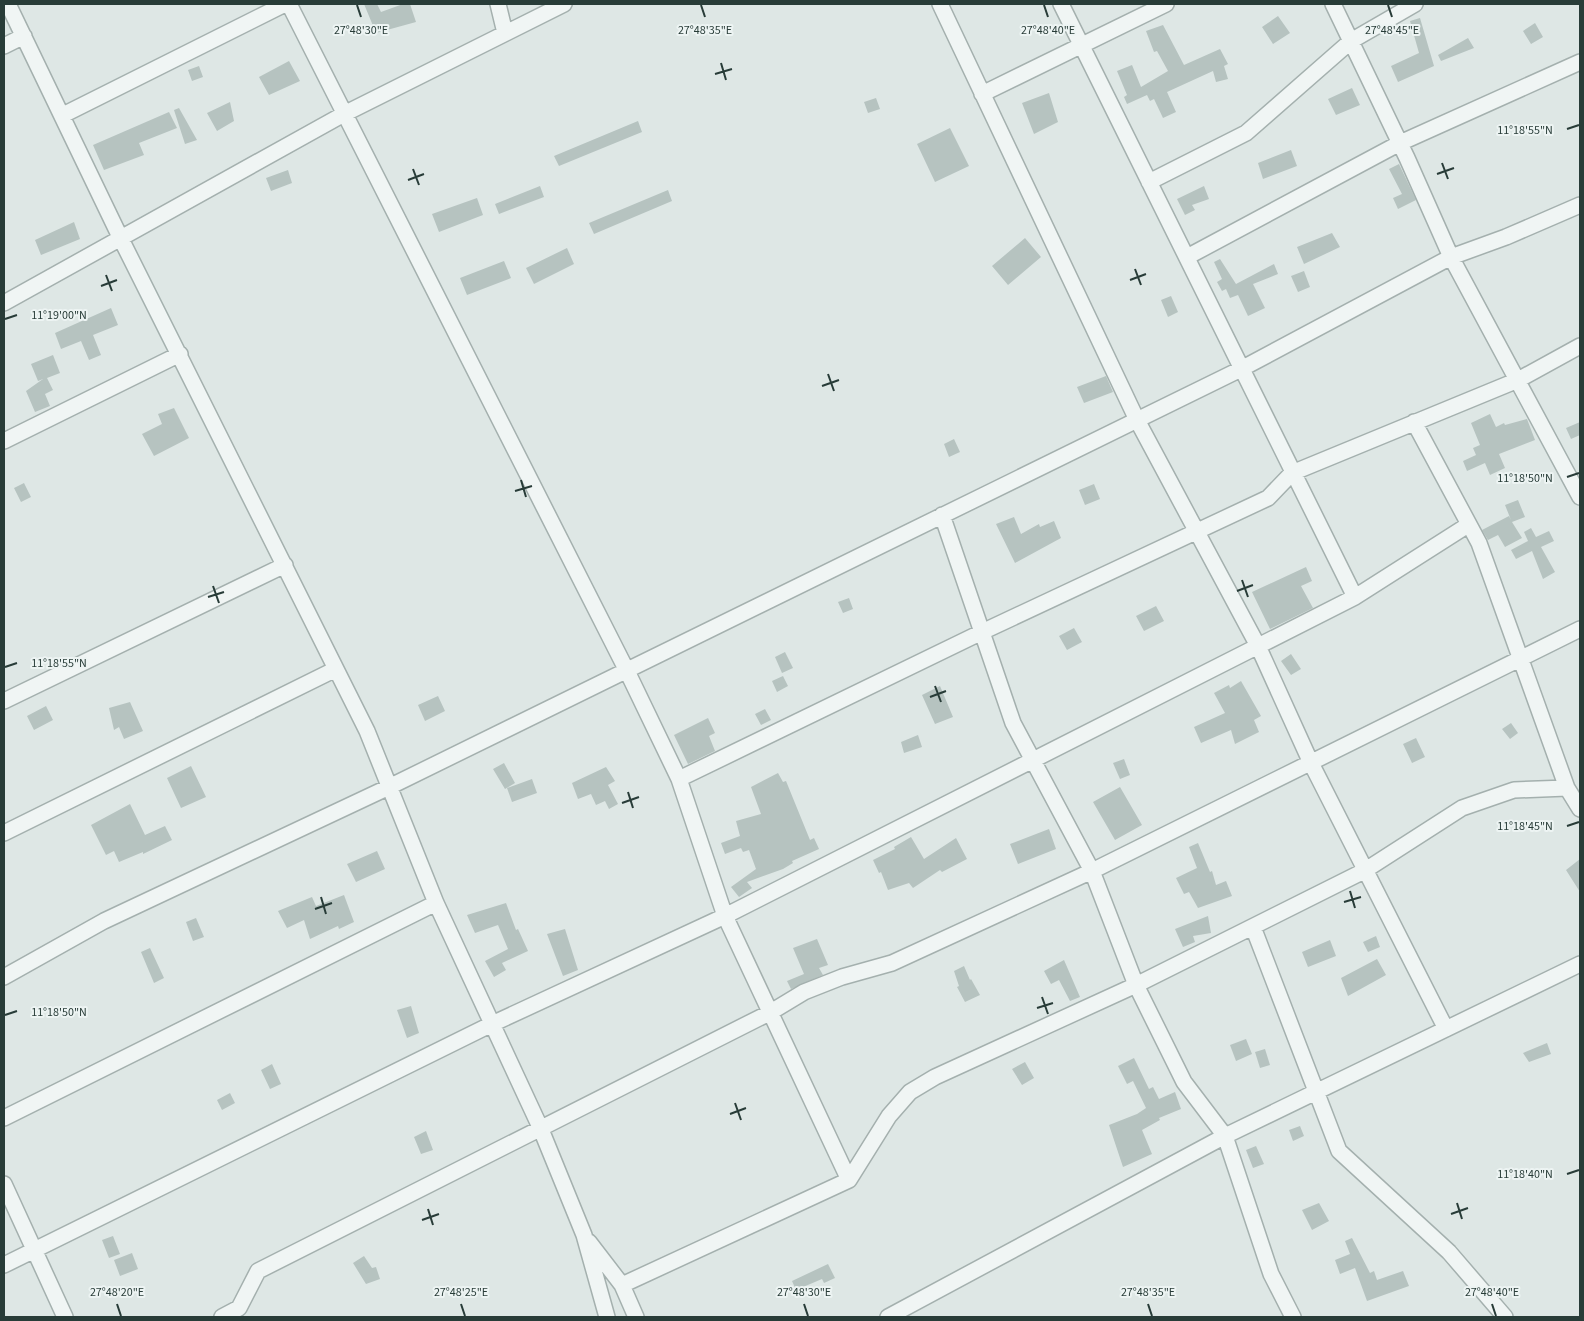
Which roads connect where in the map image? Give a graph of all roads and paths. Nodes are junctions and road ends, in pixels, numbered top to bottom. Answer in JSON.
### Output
{"nodes":[{"id":1,"x":8,"y":4,"type":"edge"},
{"id":2,"x":285,"y":4,"type":"edge"},
{"id":3,"x":289,"y":4,"type":"edge"},
{"id":4,"x":498,"y":4,"type":"edge"},
{"id":5,"x":564,"y":4,"type":"edge"},
{"id":6,"x":940,"y":4,"type":"edge"},
{"id":7,"x":1061,"y":4,"type":"edge"},
{"id":8,"x":1166,"y":4,"type":"edge"},
{"id":9,"x":1333,"y":4,"type":"edge"},
{"id":10,"x":1415,"y":4,"type":"edge"},
{"id":11,"x":505,"y":33,"type":"junction"},
{"id":12,"x":24,"y":36,"type":"junction"},
{"id":13,"x":1351,"y":42,"type":"junction"},
{"id":14,"x":1082,"y":45,"type":"junction"},
{"id":15,"x":4,"y":46,"type":"edge"},
{"id":16,"x":1580,"y":62,"type":"edge"},
{"id":17,"x":982,"y":94,"type":"junction"},
{"id":18,"x":344,"y":114,"type":"junction"},
{"id":19,"x":63,"y":115,"type":"junction"},
{"id":20,"x":1400,"y":143,"type":"junction"},
{"id":21,"x":1149,"y":182,"type":"junction"},
{"id":22,"x":1580,"y":205,"type":"edge"},
{"id":23,"x":122,"y":239,"type":"junction"},
{"id":24,"x":1451,"y":256,"type":"junction"},
{"id":25,"x":1187,"y":257,"type":"junction"},
{"id":26,"x":4,"y":303,"type":"edge"},
{"id":27,"x":1580,"y":346,"type":"edge"},
{"id":28,"x":180,"y":354,"type":"junction"},
{"id":29,"x":1241,"y":369,"type":"junction"},
{"id":30,"x":1518,"y":380,"type":"junction"},
{"id":31,"x":1137,"y":420,"type":"junction"},
{"id":32,"x":1414,"y":422,"type":"junction"},
{"id":33,"x":4,"y":441,"type":"edge"},
{"id":34,"x":1292,"y":473,"type":"junction"},
{"id":35,"x":1580,"y":497,"type":"edge"},
{"id":36,"x":942,"y":515,"type":"junction"},
{"id":37,"x":1468,"y":525,"type":"junction"},
{"id":38,"x":1197,"y":531,"type":"junction"},
{"id":39,"x":285,"y":565,"type":"junction"},
{"id":40,"x":1355,"y":597,"type":"junction"},
{"id":41,"x":1580,"y":629,"type":"edge"},
{"id":42,"x":982,"y":632,"type":"junction"},
{"id":43,"x":1258,"y":646,"type":"junction"},
{"id":44,"x":1521,"y":659,"type":"junction"},
{"id":45,"x":336,"y":669,"type":"junction"},
{"id":46,"x":627,"y":670,"type":"junction"},
{"id":47,"x":4,"y":701,"type":"edge"},
{"id":48,"x":1032,"y":759,"type":"junction"},
{"id":49,"x":1311,"y":763,"type":"junction"},
{"id":50,"x":679,"y":779,"type":"junction"},
{"id":51,"x":389,"y":787,"type":"junction"},
{"id":52,"x":1568,"y":788,"type":"junction"},
{"id":53,"x":1580,"y":809,"type":"edge"},
{"id":54,"x":4,"y":833,"type":"edge"},
{"id":55,"x":1364,"y":870,"type":"junction"},
{"id":56,"x":1092,"y":871,"type":"junction"},
{"id":57,"x":436,"y":903,"type":"junction"},
{"id":58,"x":725,"y":916,"type":"junction"},
{"id":59,"x":1252,"y":926,"type":"junction"},
{"id":60,"x":1580,"y":964,"type":"edge"},
{"id":61,"x":4,"y":976,"type":"edge"},
{"id":62,"x":1136,"y":985,"type":"junction"},
{"id":63,"x":771,"y":1012,"type":"junction"},
{"id":64,"x":492,"y":1024,"type":"junction"},
{"id":65,"x":1446,"y":1029,"type":"junction"},
{"id":66,"x":1316,"y":1092,"type":"junction"},
{"id":67,"x":4,"y":1118,"type":"edge"},
{"id":68,"x":540,"y":1127,"type":"junction"},
{"id":69,"x":1225,"y":1136,"type":"junction"},
{"id":70,"x":849,"y":1180,"type":"junction"},
{"id":71,"x":4,"y":1184,"type":"edge"},
{"id":72,"x":584,"y":1235,"type":"junction"},
{"id":73,"x":34,"y":1250,"type":"junction"},
{"id":74,"x":4,"y":1266,"type":"edge"},
{"id":75,"x":622,"y":1285,"type":"junction"},
{"id":76,"x":65,"y":1317,"type":"edge"},
{"id":77,"x":222,"y":1317,"type":"edge"},
{"id":78,"x":607,"y":1317,"type":"edge"},
{"id":79,"x":636,"y":1317,"type":"edge"},
{"id":80,"x":888,"y":1317,"type":"edge"},
{"id":81,"x":1293,"y":1317,"type":"edge"},
{"id":82,"x":1505,"y":1317,"type":"edge"}],
"edges":[{"from":1,"to":12,"type":"street"},
{"from":2,"to":19,"type":"street"},
{"from":3,"to":18,"type":"street"},
{"from":4,"to":11,"type":"street"},
{"from":5,"to":11,"type":"street"},
{"from":6,"to":17,"type":"street"},
{"from":7,"to":14,"type":"street"},
{"from":8,"to":14,"type":"street"},
{"from":9,"to":13,"type":"street"},
{"from":10,"to":13,"type":"street"},
{"from":11,"to":18,"type":"street"},
{"from":12,"to":15,"type":"street"},
{"from":12,"to":19,"type":"street"},
{"from":13,"to":20,"type":"street"},
{"from":13,"to":21,"type":"street"},
{"from":14,"to":17,"type":"street"},
{"from":14,"to":21,"type":"street"},
{"from":16,"to":20,"type":"street"},
{"from":17,"to":31,"type":"street"},
{"from":18,"to":23,"type":"street"},
{"from":18,"to":46,"type":"street"},
{"from":19,"to":23,"type":"street"},
{"from":20,"to":24,"type":"street"},
{"from":20,"to":25,"type":"street"},
{"from":21,"to":25,"type":"street"},
{"from":22,"to":24,"type":"street"},
{"from":23,"to":26,"type":"street"},
{"from":23,"to":28,"type":"street"},
{"from":24,"to":29,"type":"street"},
{"from":24,"to":30,"type":"street"},
{"from":25,"to":29,"type":"street"},
{"from":27,"to":30,"type":"street"},
{"from":28,"to":33,"type":"street"},
{"from":28,"to":39,"type":"street"},
{"from":29,"to":31,"type":"street"},
{"from":29,"to":34,"type":"street"},
{"from":30,"to":32,"type":"street"},
{"from":30,"to":35,"type":"street"},
{"from":31,"to":36,"type":"street"},
{"from":31,"to":38,"type":"street"},
{"from":32,"to":34,"type":"street"},
{"from":32,"to":37,"type":"street"},
{"from":34,"to":38,"type":"street"},
{"from":34,"to":40,"type":"street"},
{"from":36,"to":42,"type":"street"},
{"from":36,"to":46,"type":"street"},
{"from":37,"to":40,"type":"street"},
{"from":37,"to":44,"type":"street"},
{"from":38,"to":42,"type":"street"},
{"from":38,"to":43,"type":"street"},
{"from":39,"to":45,"type":"street"},
{"from":39,"to":47,"type":"street"},
{"from":40,"to":43,"type":"street"},
{"from":41,"to":44,"type":"street"},
{"from":42,"to":48,"type":"street"},
{"from":42,"to":50,"type":"street"},
{"from":43,"to":48,"type":"street"},
{"from":43,"to":49,"type":"street"},
{"from":44,"to":49,"type":"street"},
{"from":44,"to":52,"type":"street"},
{"from":45,"to":51,"type":"street"},
{"from":45,"to":54,"type":"street"},
{"from":46,"to":50,"type":"street"},
{"from":46,"to":51,"type":"street"},
{"from":48,"to":56,"type":"street"},
{"from":48,"to":58,"type":"street"},
{"from":49,"to":55,"type":"street"},
{"from":49,"to":56,"type":"street"},
{"from":50,"to":58,"type":"street"},
{"from":51,"to":57,"type":"street"},
{"from":51,"to":61,"type":"street"},
{"from":52,"to":53,"type":"street"},
{"from":52,"to":55,"type":"street"},
{"from":55,"to":59,"type":"street"},
{"from":55,"to":65,"type":"street"},
{"from":56,"to":62,"type":"street"},
{"from":56,"to":63,"type":"street"},
{"from":57,"to":64,"type":"street"},
{"from":57,"to":67,"type":"street"},
{"from":58,"to":63,"type":"street"},
{"from":58,"to":64,"type":"street"},
{"from":59,"to":62,"type":"street"},
{"from":59,"to":66,"type":"street"},
{"from":60,"to":65,"type":"street"},
{"from":62,"to":69,"type":"street"},
{"from":62,"to":70,"type":"street"},
{"from":63,"to":68,"type":"street"},
{"from":63,"to":70,"type":"street"},
{"from":64,"to":68,"type":"street"},
{"from":64,"to":73,"type":"street"},
{"from":65,"to":66,"type":"street"},
{"from":66,"to":69,"type":"street"},
{"from":66,"to":82,"type":"street"},
{"from":68,"to":72,"type":"street"},
{"from":68,"to":77,"type":"street"},
{"from":69,"to":80,"type":"street"},
{"from":69,"to":81,"type":"street"},
{"from":70,"to":75,"type":"street"},
{"from":71,"to":73,"type":"street"},
{"from":72,"to":75,"type":"street"},
{"from":72,"to":78,"type":"street"},
{"from":73,"to":74,"type":"street"},
{"from":73,"to":76,"type":"street"},
{"from":75,"to":79,"type":"street"}]}
